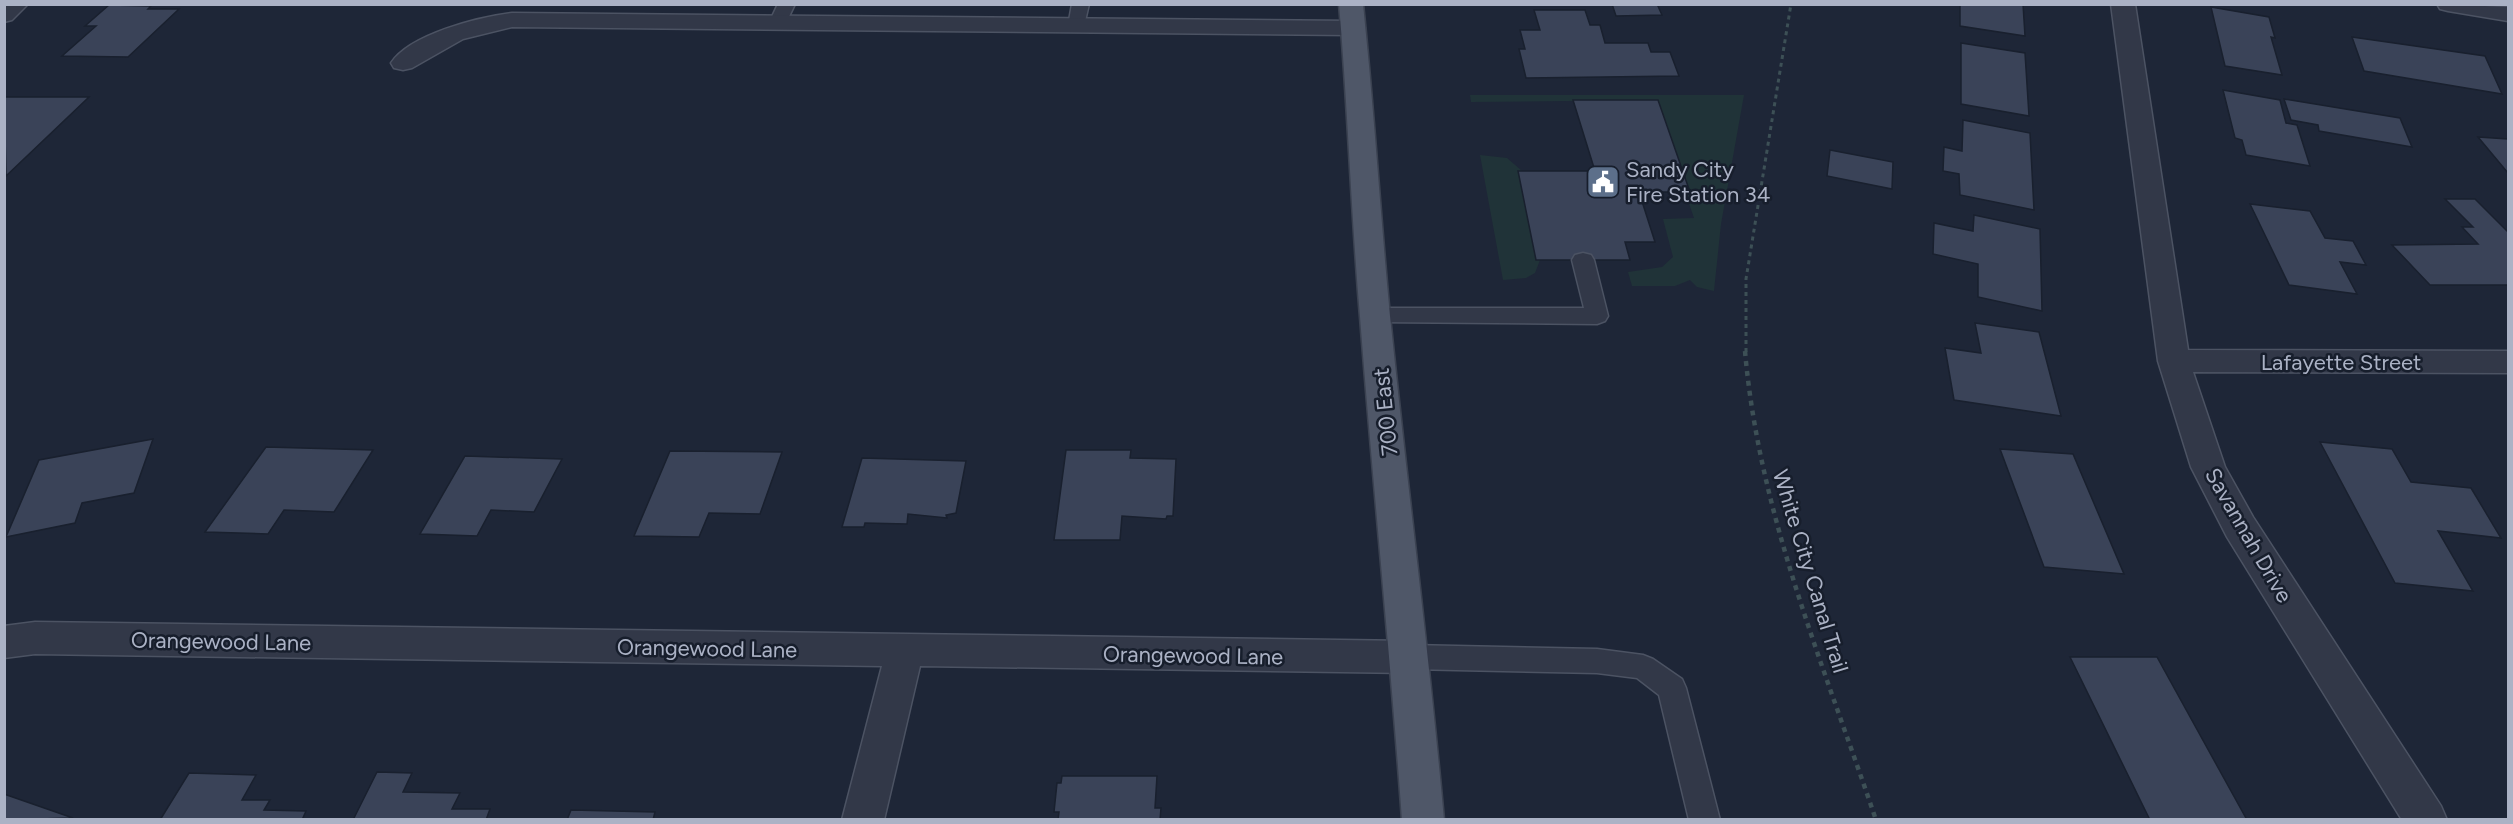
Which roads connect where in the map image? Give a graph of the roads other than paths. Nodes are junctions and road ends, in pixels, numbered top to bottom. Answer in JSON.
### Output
{"nodes":[{"id":1,"x":17,"y":4,"type":"edge"},
{"id":2,"x":2123,"y":4,"type":"edge"},
{"id":3,"x":2448,"y":4,"type":"edge"},
{"id":4,"x":783,"y":14,"type":"edge"},
{"id":5,"x":2508,"y":14,"type":"edge"},
{"id":6,"x":4,"y":15,"type":"edge"},
{"id":7,"x":1079,"y":15,"type":"edge"},
{"id":8,"x":1352,"y":16,"type":"edge"},
{"id":9,"x":403,"y":63,"type":"dead end"},
{"id":10,"x":1583,"y":260,"type":"dead end"},
{"id":11,"x":1375,"y":315,"type":"junction"},
{"id":12,"x":2174,"y":361,"type":"junction"},
{"id":13,"x":2508,"y":362,"type":"edge"},
{"id":14,"x":4,"y":642,"type":"edge"},
{"id":15,"x":906,"y":650,"type":"junction"},
{"id":16,"x":1410,"y":657,"type":"junction"},
{"id":17,"x":863,"y":819,"type":"edge"},
{"id":18,"x":1423,"y":819,"type":"edge"},
{"id":19,"x":1705,"y":819,"type":"edge"},
{"id":20,"x":2426,"y":819,"type":"edge"}],
"edges":[{"from":1,"to":6,"type":"street"},
{"from":2,"to":12,"type":"street","name":"Savannah Drive"},
{"from":3,"to":5,"type":"street"},
{"from":4,"to":7,"type":"street"},
{"from":4,"to":9,"type":"street"},
{"from":7,"to":8,"type":"street"},
{"from":8,"to":11,"type":"main road","name":"700 East"},
{"from":10,"to":11,"type":"lane"},
{"from":11,"to":16,"type":"main road","name":"700 East"},
{"from":12,"to":13,"type":"street","name":"Lafayette Street"},
{"from":12,"to":20,"type":"street","name":"Savannah Drive"},
{"from":14,"to":15,"type":"street","name":"Orangewood Lane"},
{"from":15,"to":16,"type":"street","name":"Orangewood Lane"},
{"from":15,"to":17,"type":"street"},
{"from":16,"to":18,"type":"main road","name":"700 East"},
{"from":16,"to":19,"type":"lane"}]}
